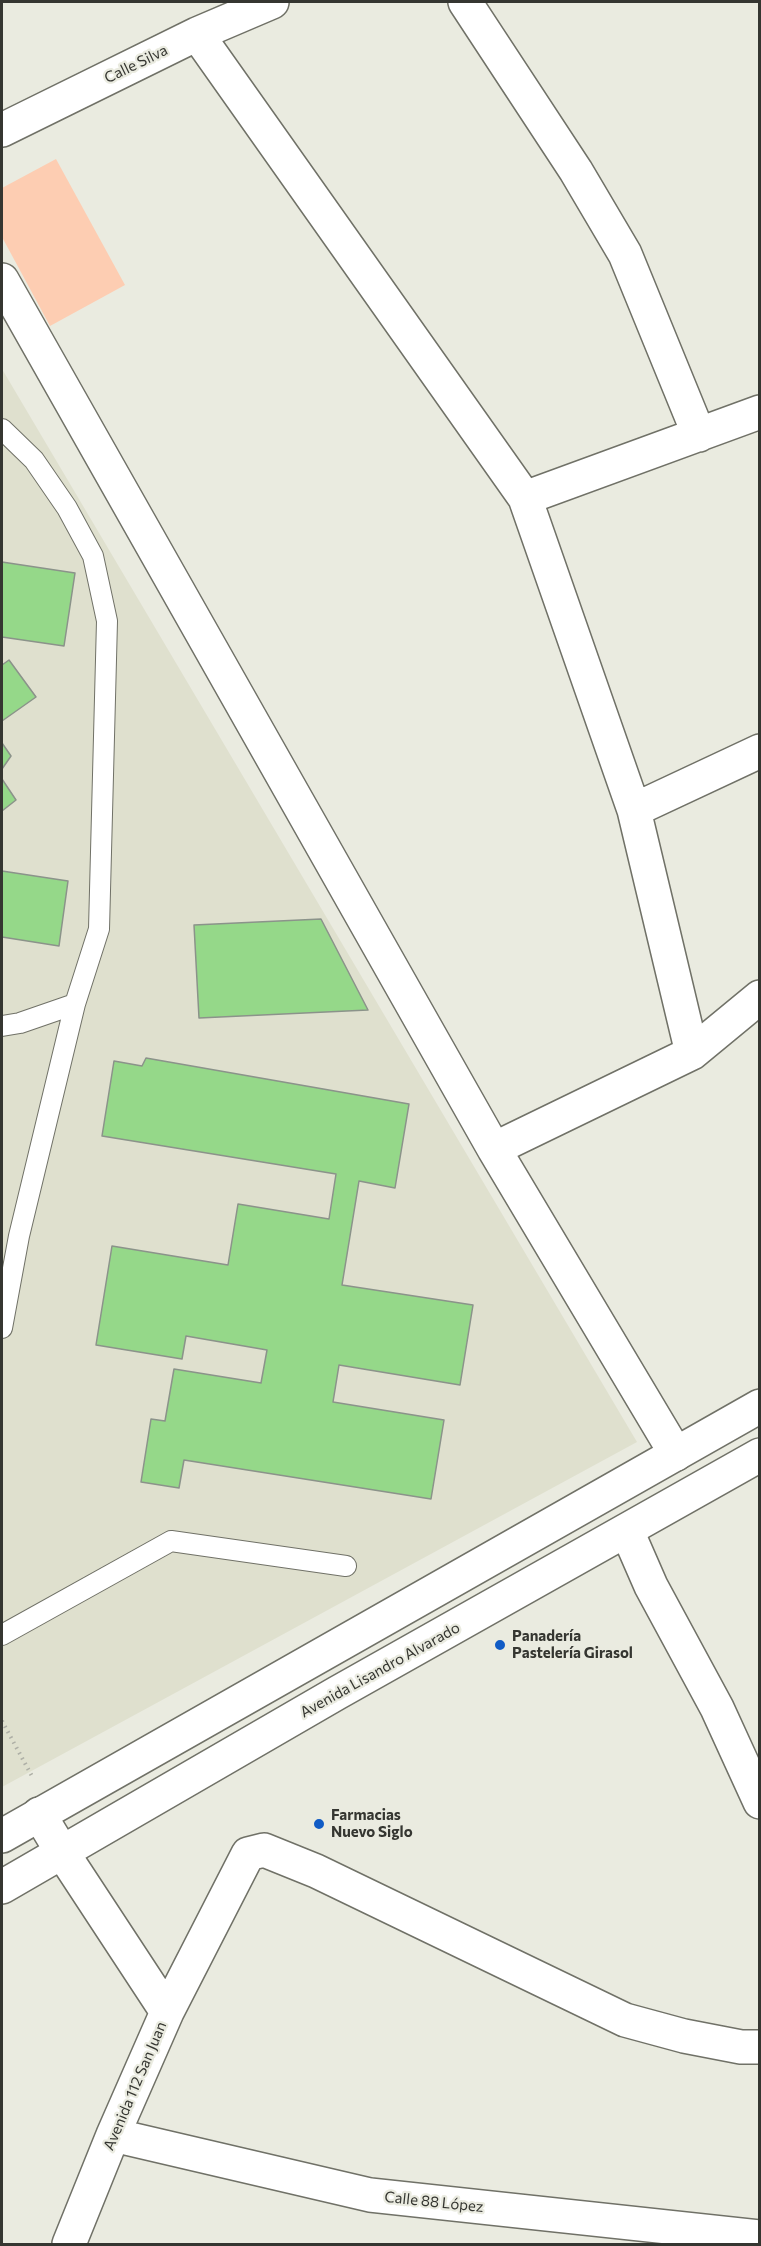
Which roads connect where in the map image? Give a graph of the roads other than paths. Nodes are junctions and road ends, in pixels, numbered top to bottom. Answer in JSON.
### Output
{"nodes":[{"id":1,"x":272,"y":2,"type":"edge"},
{"id":2,"x":465,"y":2,"type":"edge"},
{"id":3,"x":241,"y":8,"type":"edge"},
{"id":4,"x":198,"y":34,"type":"junction"},
{"id":5,"x":3,"y":128,"type":"edge"},
{"id":6,"x":2,"y":280,"type":"edge"},
{"id":7,"x":759,"y":412,"type":"edge"},
{"id":8,"x":2,"y":429,"type":"edge"},
{"id":9,"x":699,"y":435,"type":"junction"},
{"id":10,"x":525,"y":498,"type":"junction"},
{"id":11,"x":759,"y":751,"type":"edge"},
{"id":12,"x":634,"y":810,"type":"junction"},
{"id":13,"x":759,"y":997,"type":"edge"},
{"id":14,"x":75,"y":1004,"type":"junction"},
{"id":15,"x":2,"y":1026,"type":"edge"},
{"id":16,"x":692,"y":1053,"type":"junction"},
{"id":17,"x":494,"y":1149,"type":"junction"},
{"id":18,"x":2,"y":1328,"type":"edge"},
{"id":19,"x":759,"y":1406,"type":"edge"},
{"id":20,"x":676,"y":1454,"type":"junction"},
{"id":21,"x":759,"y":1455,"type":"edge"},
{"id":22,"x":627,"y":1531,"type":"junction"},
{"id":23,"x":346,"y":1566,"type":"dead end"},
{"id":24,"x":2,"y":1635,"type":"edge"},
{"id":25,"x":759,"y":1802,"type":"edge"},
{"id":26,"x":45,"y":1811,"type":"junction"},
{"id":27,"x":2,"y":1836,"type":"edge"},
{"id":28,"x":62,"y":1852,"type":"junction"},
{"id":29,"x":2,"y":1887,"type":"edge"},
{"id":30,"x":167,"y":2012,"type":"junction"},
{"id":31,"x":759,"y":2047,"type":"edge"},
{"id":32,"x":113,"y":2134,"type":"junction"},
{"id":33,"x":759,"y":2237,"type":"edge"},
{"id":34,"x":69,"y":2244,"type":"edge"}],
"edges":[{"from":1,"to":3,"type":"street","name":"Calle Silva"},
{"from":2,"to":9,"type":"street"},
{"from":3,"to":4,"type":"street","name":"Calle Silva"},
{"from":4,"to":5,"type":"street","name":"Calle Silva"},
{"from":4,"to":10,"type":"street"},
{"from":6,"to":17,"type":"street"},
{"from":7,"to":9,"type":"street"},
{"from":8,"to":14,"type":"lane"},
{"from":9,"to":10,"type":"street"},
{"from":10,"to":12,"type":"street"},
{"from":11,"to":12,"type":"street"},
{"from":12,"to":16,"type":"street"},
{"from":13,"to":16,"type":"street"},
{"from":14,"to":15,"type":"lane"},
{"from":14,"to":18,"type":"lane"},
{"from":16,"to":17,"type":"street"},
{"from":17,"to":20,"type":"street"},
{"from":19,"to":20,"type":"street"},
{"from":20,"to":26,"type":"street"},
{"from":21,"to":22,"type":"street","name":"Avenida Lisandro Alvarado"},
{"from":22,"to":25,"type":"street"},
{"from":22,"to":28,"type":"street","name":"Avenida Lisandro Alvarado"},
{"from":23,"to":24,"type":"lane"},
{"from":26,"to":27,"type":"street"},
{"from":26,"to":28,"type":"street","name":"Avenida 112 San Juan"},
{"from":28,"to":29,"type":"street","name":"Avenida Lisandro Alvarado"},
{"from":28,"to":30,"type":"street","name":"Avenida 112 San Juan"},
{"from":30,"to":31,"type":"street"},
{"from":30,"to":32,"type":"street","name":"Avenida 112 San Juan"},
{"from":32,"to":33,"type":"street","name":"Calle 88 López"},
{"from":32,"to":34,"type":"street","name":"Avenida 112 San Juan"}]}
